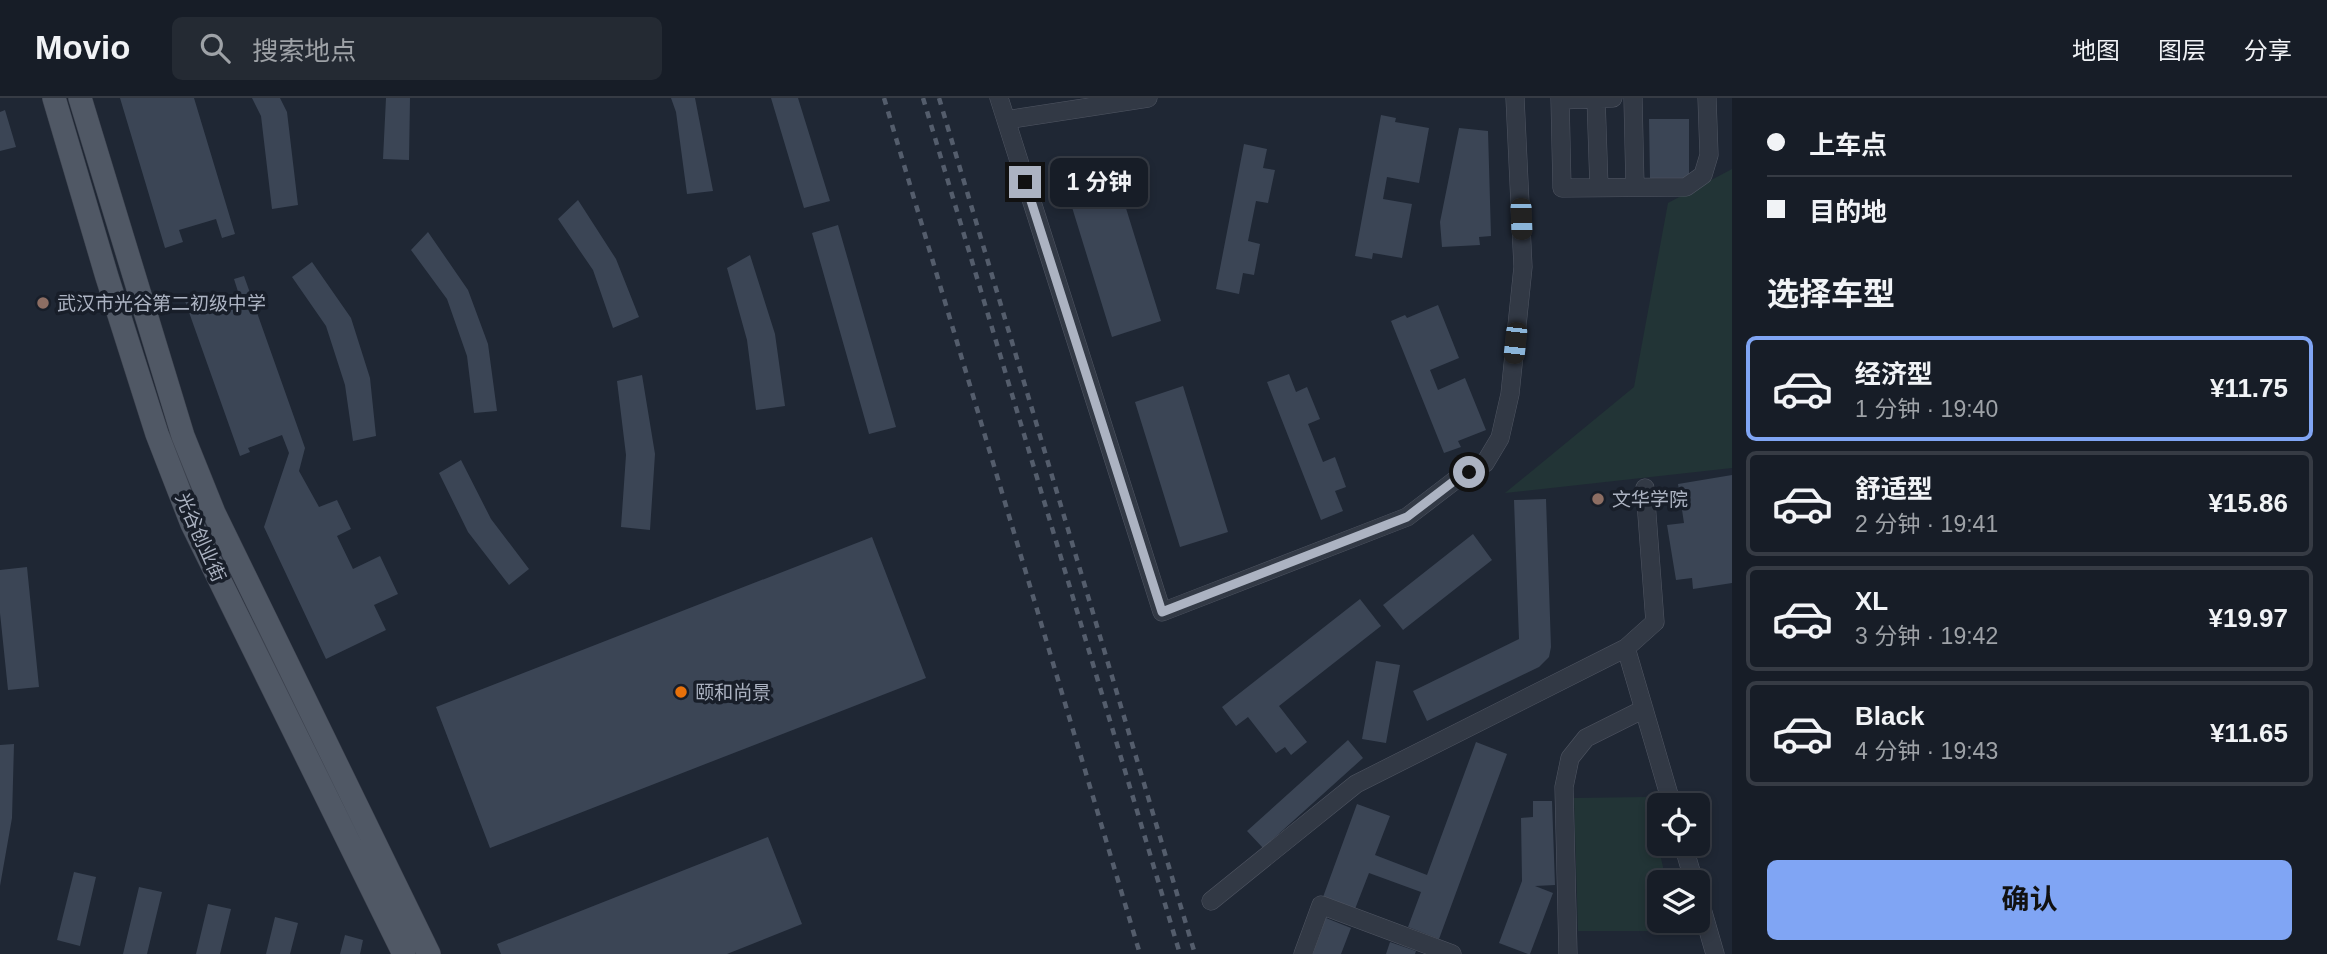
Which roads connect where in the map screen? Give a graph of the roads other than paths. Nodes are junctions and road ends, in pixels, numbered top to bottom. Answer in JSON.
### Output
{"nodes":[{"id":1,"x":54,"y":98,"type":"edge"},
{"id":2,"x":80,"y":98,"type":"edge"},
{"id":3,"x":999,"y":98,"type":"edge"},
{"id":4,"x":1148,"y":98,"type":"edge"},
{"id":5,"x":1515,"y":98,"type":"edge"},
{"id":6,"x":1596,"y":98,"type":"edge"},
{"id":7,"x":1613,"y":98,"type":"edge"},
{"id":8,"x":1633,"y":98,"type":"edge"},
{"id":9,"x":1707,"y":98,"type":"edge"},
{"id":10,"x":1560,"y":99,"type":"edge"},
{"id":11,"x":1006,"y":120,"type":"junction"},
{"id":12,"x":1599,"y":187,"type":"junction"},
{"id":13,"x":1635,"y":187,"type":"junction"},
{"id":14,"x":1645,"y":488,"type":"dead end"},
{"id":15,"x":1626,"y":648,"type":"junction"},
{"id":16,"x":1644,"y":709,"type":"junction"},
{"id":17,"x":1668,"y":793,"type":"edge"},
{"id":18,"x":1211,"y":901,"type":"dead end"},
{"id":19,"x":1709,"y":933,"type":"edge"},
{"id":20,"x":404,"y":954,"type":"edge"},
{"id":21,"x":429,"y":954,"type":"edge"},
{"id":22,"x":1303,"y":954,"type":"edge"},
{"id":23,"x":1452,"y":954,"type":"edge"},
{"id":24,"x":1568,"y":954,"type":"edge"},
{"id":25,"x":1715,"y":954,"type":"edge"}],
"edges":[{"from":1,"to":20,"type":"main road","name":"光谷创业街"},
{"from":2,"to":21,"type":"main road","name":"光谷创业街"},
{"from":3,"to":11,"type":"street"},
{"from":4,"to":11,"type":"street"},
{"from":5,"to":11,"type":"street"},
{"from":6,"to":7,"type":"street"},
{"from":6,"to":10,"type":"street"},
{"from":6,"to":12,"type":"street"},
{"from":8,"to":13,"type":"street"},
{"from":9,"to":13,"type":"street"},
{"from":10,"to":12,"type":"street"},
{"from":12,"to":13,"type":"street"},
{"from":14,"to":15,"type":"street"},
{"from":15,"to":16,"type":"street"},
{"from":15,"to":18,"type":"street"},
{"from":16,"to":17,"type":"street"},
{"from":16,"to":24,"type":"street"},
{"from":19,"to":25,"type":"street"},
{"from":22,"to":23,"type":"street"}]}
